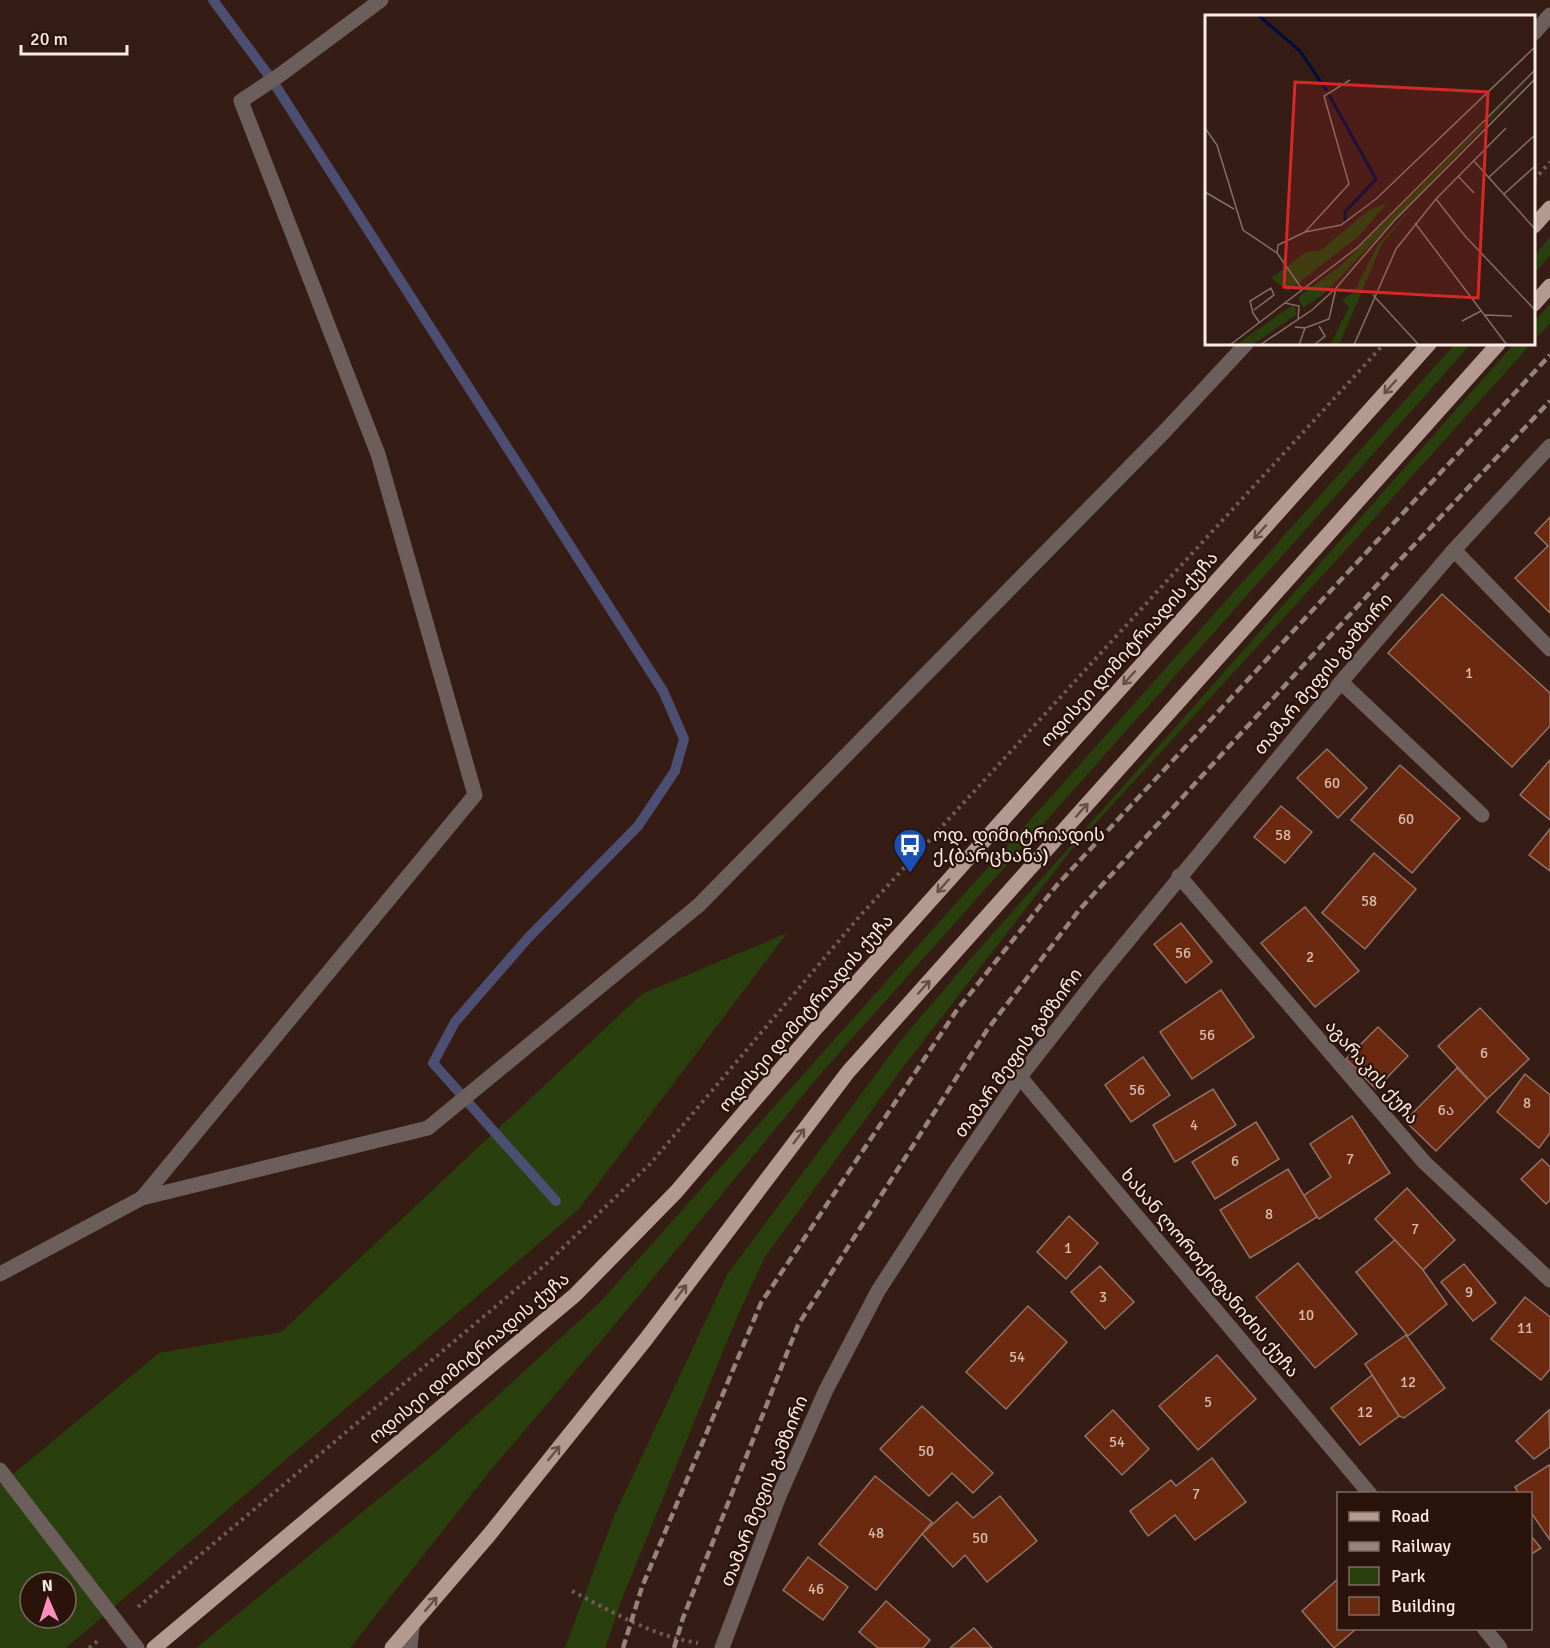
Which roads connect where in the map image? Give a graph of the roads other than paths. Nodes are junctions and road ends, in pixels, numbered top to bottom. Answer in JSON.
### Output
{"nodes":[{"id":1,"x":381,"y":0,"type":"edge"},
{"id":2,"x":1550,"y":15,"type":"edge"},
{"id":3,"x":1535,"y":31,"type":"edge"},
{"id":4,"x":1550,"y":208,"type":"edge"},
{"id":5,"x":1535,"y":224,"type":"edge"},
{"id":6,"x":1550,"y":285,"type":"edge"},
{"id":7,"x":1535,"y":302,"type":"edge"},
{"id":8,"x":1245,"y":345,"type":"edge"},
{"id":9,"x":1428,"y":345,"type":"edge"},
{"id":10,"x":1497,"y":345,"type":"edge"},
{"id":11,"x":1550,"y":446,"type":"edge"},
{"id":12,"x":1454,"y":550,"type":"junction"},
{"id":13,"x":1550,"y":649,"type":"edge"},
{"id":14,"x":1341,"y":681,"type":"junction"},
{"id":15,"x":1482,"y":815,"type":"dead end"},
{"id":16,"x":1179,"y":876,"type":"junction"},
{"id":17,"x":1020,"y":1077,"type":"junction"},
{"id":18,"x":142,"y":1198,"type":"junction"},
{"id":19,"x":0,"y":1274,"type":"edge"},
{"id":20,"x":1550,"y":1280,"type":"edge"},
{"id":21,"x":0,"y":1470,"type":"edge"},
{"id":22,"x":1368,"y":1492,"type":"edge"},
{"id":23,"x":412,"y":1627,"type":"junction"},
{"id":24,"x":1485,"y":1630,"type":"edge"},
{"id":25,"x":723,"y":1647,"type":"edge"},
{"id":26,"x":137,"y":1648,"type":"edge"},
{"id":27,"x":154,"y":1648,"type":"edge"},
{"id":28,"x":392,"y":1648,"type":"edge"},
{"id":29,"x":410,"y":1648,"type":"edge"},
{"id":30,"x":1500,"y":1648,"type":"edge"}],
"edges":[{"from":1,"to":18,"type":"street"},
{"from":2,"to":3,"type":"street"},
{"from":4,"to":5,"type":"main road"},
{"from":6,"to":7,"type":"main road"},
{"from":8,"to":18,"type":"street"},
{"from":9,"to":27,"type":"main road","name":"ოდისეი დიმიტრიადის ქუჩა","one_way":true},
{"from":23,"to":10,"type":"main road","one_way":true},
{"from":11,"to":12,"type":"street","name":"თამარ მეფის გამზირი"},
{"from":12,"to":13,"type":"street"},
{"from":12,"to":14,"type":"street","name":"თამარ მეფის გამზირი"},
{"from":14,"to":15,"type":"street"},
{"from":14,"to":16,"type":"street","name":"თამარ მეფის გამზირი"},
{"from":16,"to":17,"type":"street","name":"თამარ მეფის გამზირი"},
{"from":16,"to":20,"type":"street","name":"აგარაკის ქუჩა"},
{"from":17,"to":22,"type":"street","name":"ხასან ლორთქიფანიძის ქუჩა"},
{"from":17,"to":25,"type":"street","name":"თამარ მეფის გამზირი"},
{"from":18,"to":19,"type":"street"},
{"from":21,"to":26,"type":"street"},
{"from":23,"to":28,"type":"main road"},
{"from":23,"to":29,"type":"street"},
{"from":24,"to":30,"type":"street"}]}
